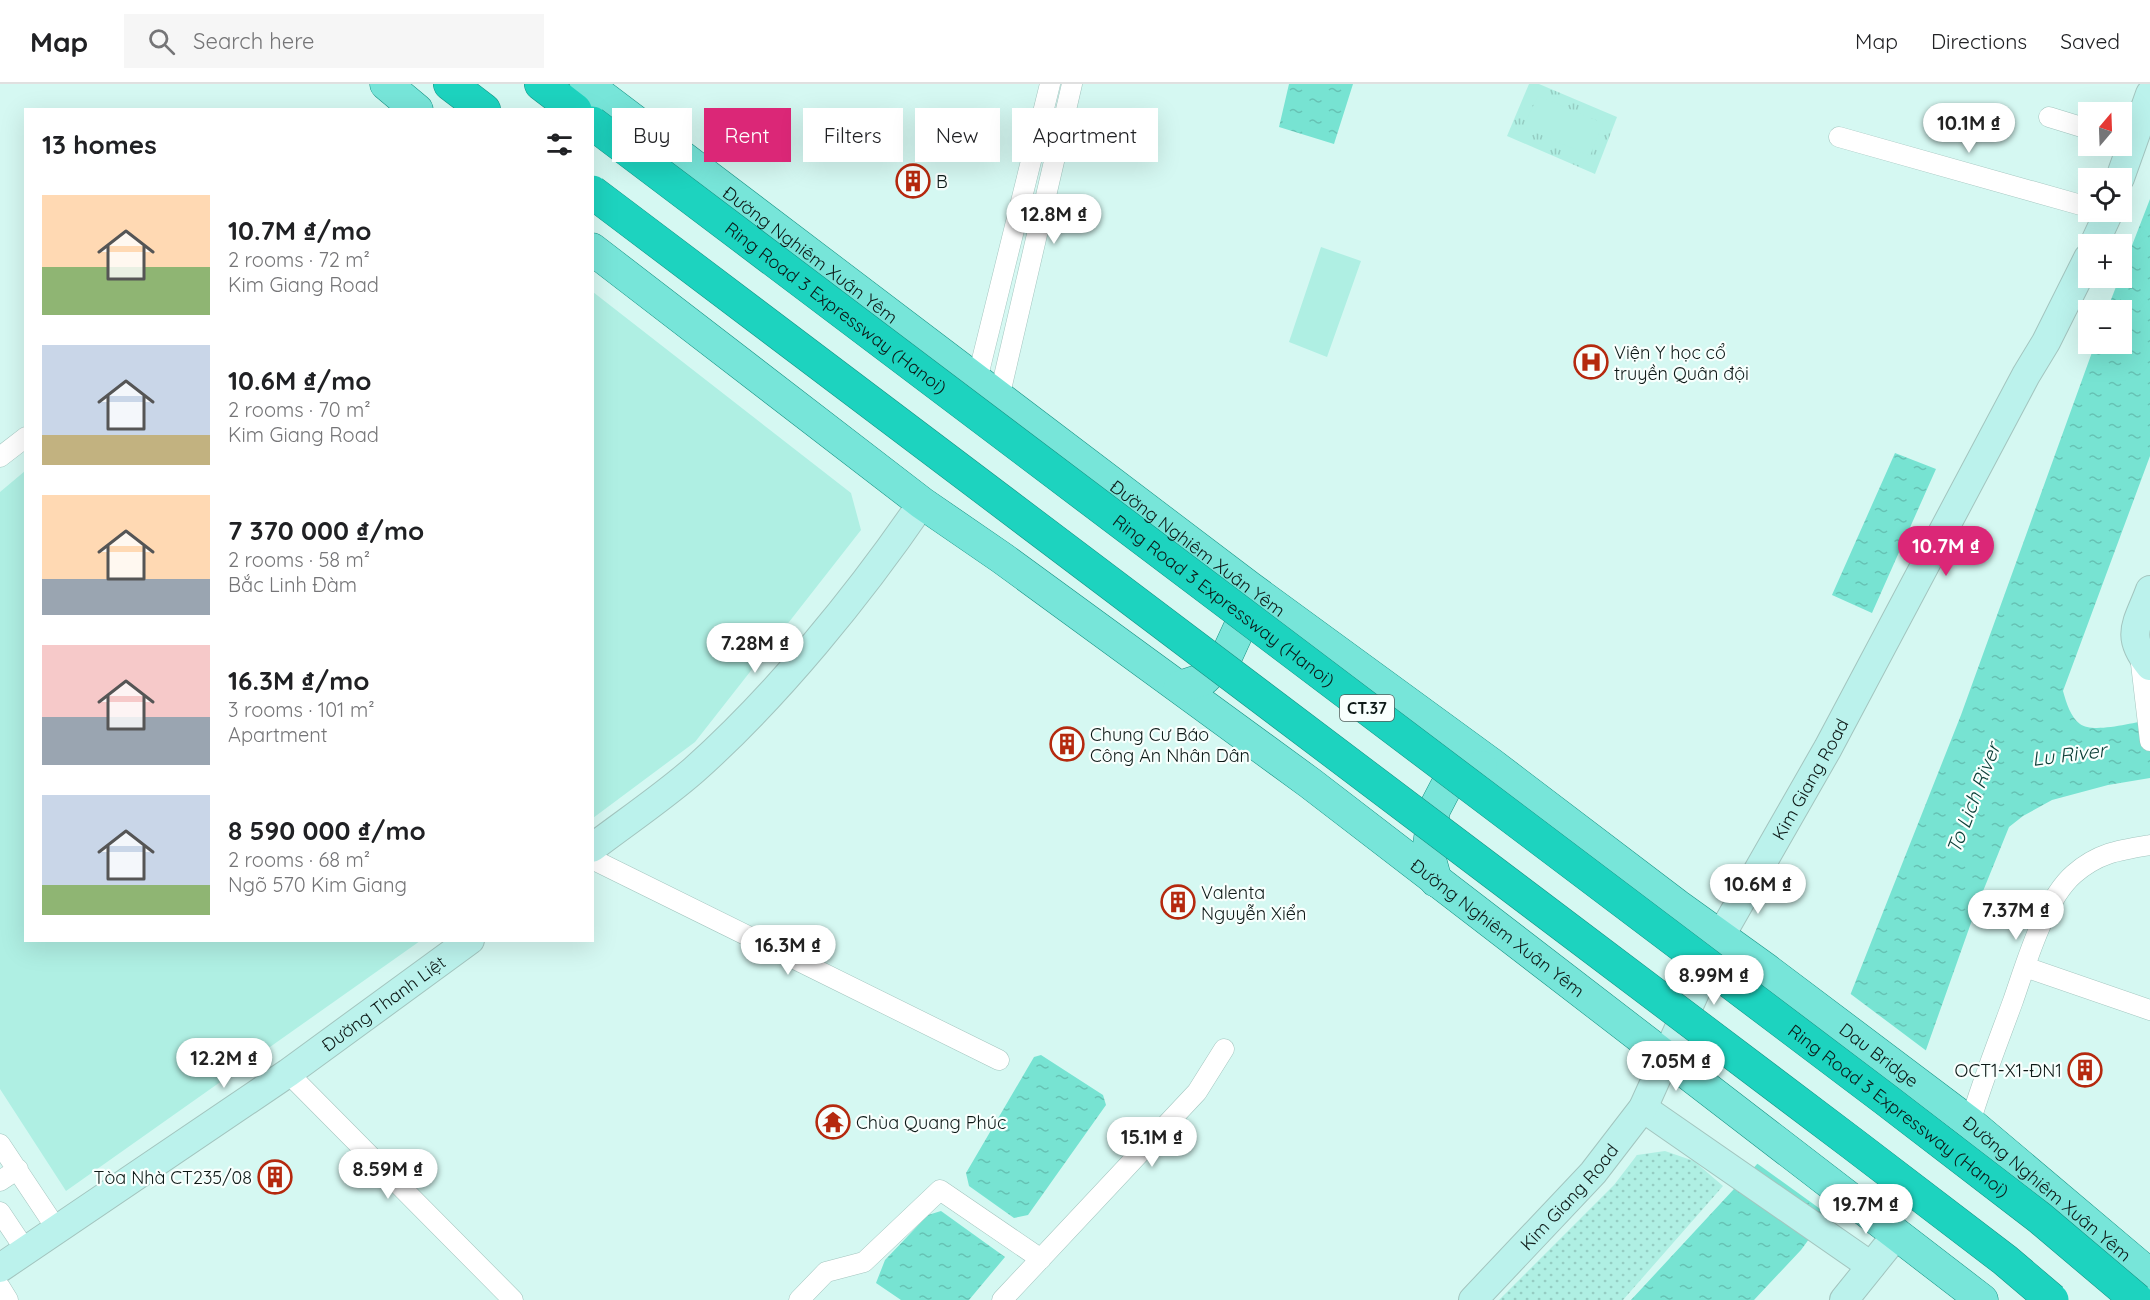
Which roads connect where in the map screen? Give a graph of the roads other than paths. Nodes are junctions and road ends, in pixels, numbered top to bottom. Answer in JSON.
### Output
{"nodes":[{"id":1,"x":386,"y":84,"type":"edge"},
{"id":2,"x":450,"y":84,"type":"edge"},
{"id":3,"x":541,"y":84,"type":"edge"},
{"id":4,"x":586,"y":84,"type":"edge"},
{"id":5,"x":1050,"y":84,"type":"edge"},
{"id":6,"x":1072,"y":84,"type":"edge"},
{"id":7,"x":2150,"y":94,"type":"edge"},
{"id":8,"x":415,"y":108,"type":"edge"},
{"id":9,"x":481,"y":108,"type":"edge"},
{"id":10,"x":572,"y":108,"type":"edge"},
{"id":11,"x":1043,"y":108,"type":"edge"},
{"id":12,"x":1067,"y":108,"type":"edge"},
{"id":13,"x":2049,"y":117,"type":"dead end"},
{"id":14,"x":594,"y":125,"type":"edge"},
{"id":15,"x":2078,"y":126,"type":"edge"},
{"id":16,"x":2132,"y":129,"type":"edge"},
{"id":17,"x":1839,"y":137,"type":"dead end"},
{"id":18,"x":1032,"y":162,"type":"edge"},
{"id":19,"x":1052,"y":162,"type":"edge"},
{"id":20,"x":594,"y":194,"type":"edge"},
{"id":21,"x":2078,"y":204,"type":"edge"},
{"id":22,"x":594,"y":251,"type":"edge"},
{"id":23,"x":2078,"y":278,"type":"edge"},
{"id":24,"x":988,"y":389,"type":"junction"},
{"id":25,"x":24,"y":439,"type":"edge"},
{"id":26,"x":0,"y":457,"type":"edge"},
{"id":27,"x":922,"y":503,"type":"junction"},
{"id":28,"x":1249,"y":587,"type":"junction"},
{"id":29,"x":2150,"y":590,"type":"edge"},
{"id":30,"x":2145,"y":660,"type":"edge"},
{"id":31,"x":1180,"y":687,"type":"junction"},
{"id":32,"x":2150,"y":741,"type":"edge"},
{"id":33,"x":1490,"y":763,"type":"junction"},
{"id":34,"x":2150,"y":845,"type":"edge"},
{"id":35,"x":594,"y":846,"type":"edge"},
{"id":36,"x":594,"y":860,"type":"edge"},
{"id":37,"x":1436,"y":881,"type":"junction"},
{"id":38,"x":1720,"y":937,"type":"junction"},
{"id":39,"x":467,"y":942,"type":"edge"},
{"id":40,"x":2025,"y":967,"type":"junction"},
{"id":41,"x":1815,"y":1006,"type":"joint"},
{"id":42,"x":2150,"y":1010,"type":"edge"},
{"id":43,"x":1224,"y":1049,"type":"dead end"},
{"id":44,"x":1666,"y":1056,"type":"junction"},
{"id":45,"x":999,"y":1060,"type":"dead end"},
{"id":46,"x":288,"y":1073,"type":"junction"},
{"id":47,"x":1944,"y":1104,"type":"joint"},
{"id":48,"x":1643,"y":1108,"type":"junction"},
{"id":49,"x":1970,"y":1123,"type":"junction"},
{"id":50,"x":0,"y":1144,"type":"edge"},
{"id":51,"x":18,"y":1169,"type":"junction"},
{"id":52,"x":0,"y":1181,"type":"edge"},
{"id":53,"x":0,"y":1212,"type":"edge"},
{"id":54,"x":1888,"y":1226,"type":"junction"},
{"id":55,"x":58,"y":1231,"type":"junction"},
{"id":56,"x":26,"y":1251,"type":"junction"},
{"id":57,"x":1041,"y":1259,"type":"junction"},
{"id":58,"x":1862,"y":1260,"type":"junction"},
{"id":59,"x":0,"y":1268,"type":"edge"},
{"id":60,"x":2150,"y":1275,"type":"edge"},
{"id":61,"x":0,"y":1287,"type":"edge"},
{"id":62,"x":8,"y":1300,"type":"edge"},
{"id":63,"x":513,"y":1300,"type":"edge"},
{"id":64,"x":800,"y":1300,"type":"edge"},
{"id":65,"x":1002,"y":1300,"type":"edge"},
{"id":66,"x":1473,"y":1300,"type":"edge"},
{"id":67,"x":1844,"y":1300,"type":"edge"},
{"id":68,"x":1983,"y":1300,"type":"edge"},
{"id":69,"x":2052,"y":1300,"type":"edge"},
{"id":70,"x":2137,"y":1300,"type":"edge"}],
"edges":[{"from":1,"to":8,"type":"main road"},
{"from":2,"to":9,"type":"highway"},
{"from":3,"to":10,"type":"highway"},
{"from":4,"to":24,"type":"main road","name":"Đường Nghiêm Xuân Yêm"},
{"from":5,"to":11,"type":"street"},
{"from":6,"to":12,"type":"street"},
{"from":7,"to":16,"type":"main road"},
{"from":13,"to":15,"type":"street"},
{"from":14,"to":70,"type":"highway","name":"Ring Road 3 Expressway (Hanoi)","number":"CT.37","bridge":true},
{"from":17,"to":21,"type":"street"},
{"from":18,"to":24,"type":"street"},
{"from":19,"to":24,"type":"street"},
{"from":20,"to":69,"type":"highway","bridge":true},
{"from":22,"to":27,"type":"main road","name":"Đường Nghiêm Xuân Yêm"},
{"from":23,"to":38,"type":"main road","name":"Kim Giang Road"},
{"from":24,"to":28,"type":"main road","name":"Đường Nghiêm Xuân Yêm"},
{"from":25,"to":26,"type":"street"},
{"from":27,"to":31,"type":"main road","name":"Đường Nghiêm Xuân Yêm"},
{"from":27,"to":35,"type":"main road"},
{"from":28,"to":31,"type":"main road"},
{"from":28,"to":33,"type":"main road","name":"Đường Nghiêm Xuân Yêm"},
{"from":29,"to":30,"type":"main road"},
{"from":30,"to":32,"type":"street"},
{"from":31,"to":37,"type":"main road","name":"Đường Nghiêm Xuân Yêm"},
{"from":33,"to":37,"type":"main road"},
{"from":33,"to":38,"type":"main road","name":"Đường Nghiêm Xuân Yêm"},
{"from":34,"to":40,"type":"street"},
{"from":36,"to":45,"type":"street"},
{"from":37,"to":44,"type":"main road","name":"Đường Nghiêm Xuân Yêm"},
{"from":38,"to":41,"type":"main road","name":"Đường Nghiêm Xuân Yêm"},
{"from":38,"to":44,"type":"main road","name":"Kim Giang Road"},
{"from":39,"to":46,"type":"main road","name":"Đường Thanh Liệt"},
{"from":40,"to":42,"type":"street"},
{"from":40,"to":49,"type":"street"},
{"from":41,"to":47,"type":"main road","name":"Dau Bridge"},
{"from":43,"to":57,"type":"street"},
{"from":44,"to":48,"type":"main road","name":"Kim Giang Road"},
{"from":44,"to":54,"type":"main road","name":"Đường Nghiêm Xuân Yêm"},
{"from":46,"to":55,"type":"main road","name":"Đường Thanh Liệt"},
{"from":46,"to":63,"type":"street"},
{"from":47,"to":49,"type":"main road","name":"Đường Nghiêm Xuân Yêm"},
{"from":48,"to":58,"type":"main road"},
{"from":48,"to":66,"type":"main road","name":"Kim Giang Road"},
{"from":49,"to":60,"type":"main road","name":"Đường Nghiêm Xuân Yêm"},
{"from":50,"to":51,"type":"street"},
{"from":51,"to":52,"type":"street"},
{"from":51,"to":55,"type":"street"},
{"from":53,"to":56,"type":"street"},
{"from":54,"to":58,"type":"main road"},
{"from":54,"to":68,"type":"main road"},
{"from":55,"to":56,"type":"main road","name":"Đường Thanh Liệt"},
{"from":56,"to":59,"type":"main road","name":"Đường Thanh Liệt"},
{"from":57,"to":64,"type":"street"},
{"from":57,"to":65,"type":"street"},
{"from":58,"to":67,"type":"main road"},
{"from":61,"to":62,"type":"street"}]}
